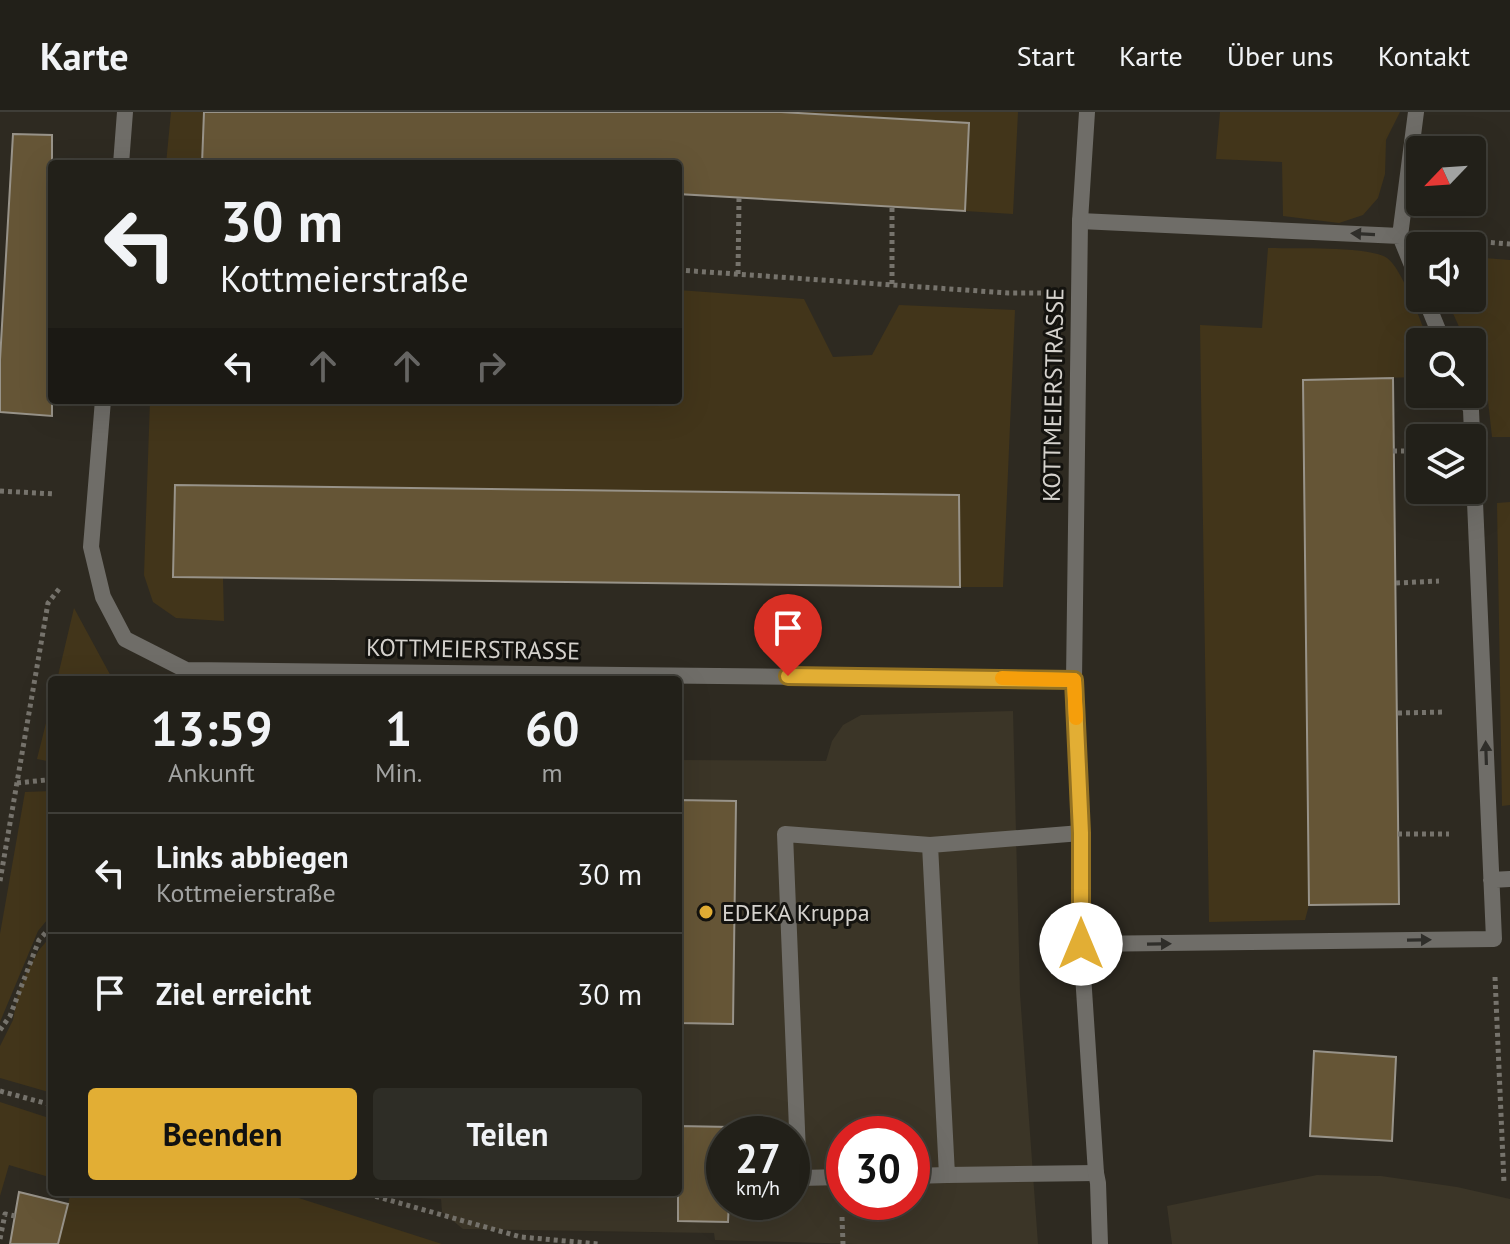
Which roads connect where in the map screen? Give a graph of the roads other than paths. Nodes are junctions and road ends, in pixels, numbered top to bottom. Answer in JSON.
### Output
{"nodes":[{"id":1,"x":125,"y":112,"type":"edge"},
{"id":2,"x":1087,"y":112,"type":"edge"},
{"id":3,"x":1416,"y":112,"type":"edge"},
{"id":4,"x":121,"y":160,"type":"edge"},
{"id":5,"x":1080,"y":221,"type":"junction"},
{"id":6,"x":1400,"y":236,"type":"junction"},
{"id":7,"x":1406,"y":251,"type":"edge"},
{"id":8,"x":103,"y":404,"type":"edge"},
{"id":9,"x":1470,"y":408,"type":"edge"},
{"id":10,"x":1074,"y":680,"type":"junction"},
{"id":11,"x":1081,"y":833,"type":"junction"},
{"id":12,"x":930,"y":845,"type":"junction"},
{"id":13,"x":1510,"y":879,"type":"edge"},
{"id":14,"x":1491,"y":880,"type":"junction"},
{"id":15,"x":1081,"y":944,"type":"junction"},
{"id":16,"x":1096,"y":1173,"type":"junction"},
{"id":17,"x":930,"y":1175,"type":"edge"},
{"id":18,"x":947,"y":1175,"type":"junction"},
{"id":19,"x":826,"y":1177,"type":"edge"},
{"id":20,"x":1100,"y":1244,"type":"edge"}],
"edges":[{"from":1,"to":4,"type":"street"},
{"from":2,"to":5,"type":"street","name":"KOTTMEIERSTRASSE"},
{"from":3,"to":6,"type":"street"},
{"from":6,"to":5,"type":"street","one_way":true},
{"from":5,"to":10,"type":"street","name":"KOTTMEIERSTRASSE"},
{"from":6,"to":7,"type":"street"},
{"from":8,"to":10,"type":"street","name":"KOTTMEIERSTRASSE"},
{"from":14,"to":9,"type":"street","one_way":true},
{"from":10,"to":11,"type":"street","name":"KOTTMEIERSTRASSE"},
{"from":11,"to":12,"type":"street"},
{"from":11,"to":15,"type":"street","name":"KOTTMEIERSTRASSE"},
{"from":12,"to":18,"type":"street"},
{"from":12,"to":19,"type":"street"},
{"from":13,"to":14,"type":"street"},
{"from":15,"to":14,"type":"street","one_way":true},
{"from":15,"to":16,"type":"street","name":"KOTTMEIERSTRASSE"},
{"from":16,"to":18,"type":"street"},
{"from":16,"to":20,"type":"street","name":"KOTTMEIERSTRASSE"},
{"from":17,"to":18,"type":"street"}]}
